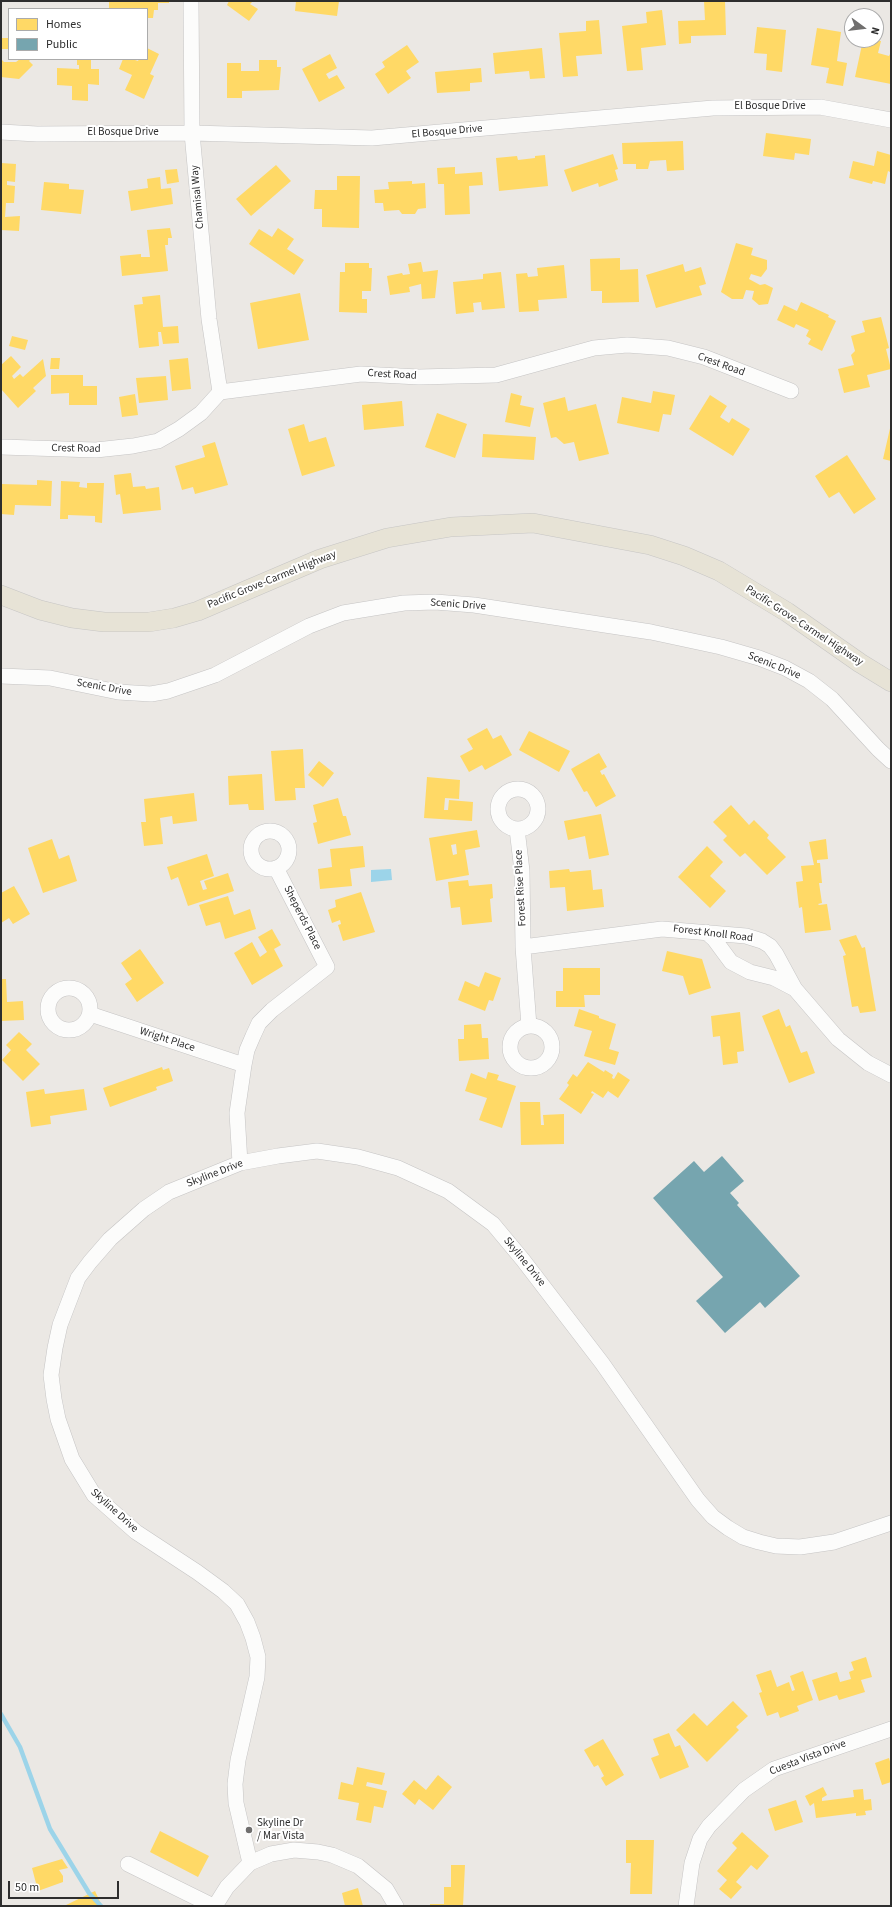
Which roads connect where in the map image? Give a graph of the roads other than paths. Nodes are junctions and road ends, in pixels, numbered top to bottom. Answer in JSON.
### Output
{"nodes":[{"id":1,"x":191,"y":1,"type":"edge"},
{"id":2,"x":891,"y":120,"type":"edge"},
{"id":3,"x":1,"y":132,"type":"edge"},
{"id":4,"x":192,"y":133,"type":"junction"},
{"id":5,"x":791,"y":391,"type":"dead end"},
{"id":6,"x":220,"y":392,"type":"junction"},
{"id":7,"x":1,"y":447,"type":"edge"},
{"id":8,"x":1,"y":595,"type":"edge"},
{"id":9,"x":1,"y":676,"type":"edge"},
{"id":10,"x":891,"y":682,"type":"edge"},
{"id":11,"x":891,"y":760,"type":"edge"},
{"id":12,"x":517,"y":828,"type":"dead end"},
{"id":13,"x":276,"y":868,"type":"dead end"},
{"id":14,"x":706,"y":932,"type":"junction"},
{"id":15,"x":523,"y":947,"type":"junction"},
{"id":16,"x":795,"y":989,"type":"junction"},
{"id":17,"x":90,"y":1014,"type":"dead end"},
{"id":18,"x":529,"y":1026,"type":"dead end"},
{"id":19,"x":244,"y":1065,"type":"junction"},
{"id":20,"x":891,"y":1075,"type":"edge"},
{"id":21,"x":240,"y":1163,"type":"junction"},
{"id":22,"x":891,"y":1523,"type":"edge"},
{"id":23,"x":891,"y":1729,"type":"edge"},
{"id":24,"x":128,"y":1864,"type":"dead end"},
{"id":25,"x":250,"y":1864,"type":"junction"},
{"id":26,"x":214,"y":1906,"type":"edge"},
{"id":27,"x":396,"y":1906,"type":"edge"},
{"id":28,"x":686,"y":1906,"type":"edge"}],
"edges":[{"from":1,"to":4,"type":"street","name":"Chamisal Way"},
{"from":2,"to":4,"type":"street","name":"El Bosque Drive"},
{"from":3,"to":4,"type":"street","name":"El Bosque Drive"},
{"from":4,"to":6,"type":"street","name":"Chamisal Way"},
{"from":5,"to":6,"type":"street","name":"Crest Road"},
{"from":6,"to":7,"type":"street","name":"Crest Road"},
{"from":8,"to":10,"type":"main road","name":"Pacific Grove-Carmel Highway"},
{"from":9,"to":11,"type":"street","name":"Scenic Drive"},
{"from":12,"to":15,"type":"street","name":"Forest Rise Place"},
{"from":13,"to":19,"type":"street","name":"Sheperds Place"},
{"from":14,"to":15,"type":"street","name":"Forest Knoll Road"},
{"from":14,"to":16,"type":"street"},
{"from":14,"to":16,"type":"street","name":"Forest Knoll Road"},
{"from":15,"to":18,"type":"street","name":"Forest Rise Place"},
{"from":16,"to":20,"type":"street","name":"Forest Knoll Road"},
{"from":17,"to":19,"type":"street","name":"Wright Place"},
{"from":19,"to":21,"type":"street"},
{"from":21,"to":22,"type":"street","name":"Skyline Drive"},
{"from":21,"to":25,"type":"street","name":"Skyline Drive"},
{"from":23,"to":28,"type":"street","name":"Cuesta Vista Drive"},
{"from":24,"to":26,"type":"street"},
{"from":25,"to":26,"type":"street"},
{"from":25,"to":27,"type":"street"}]}
